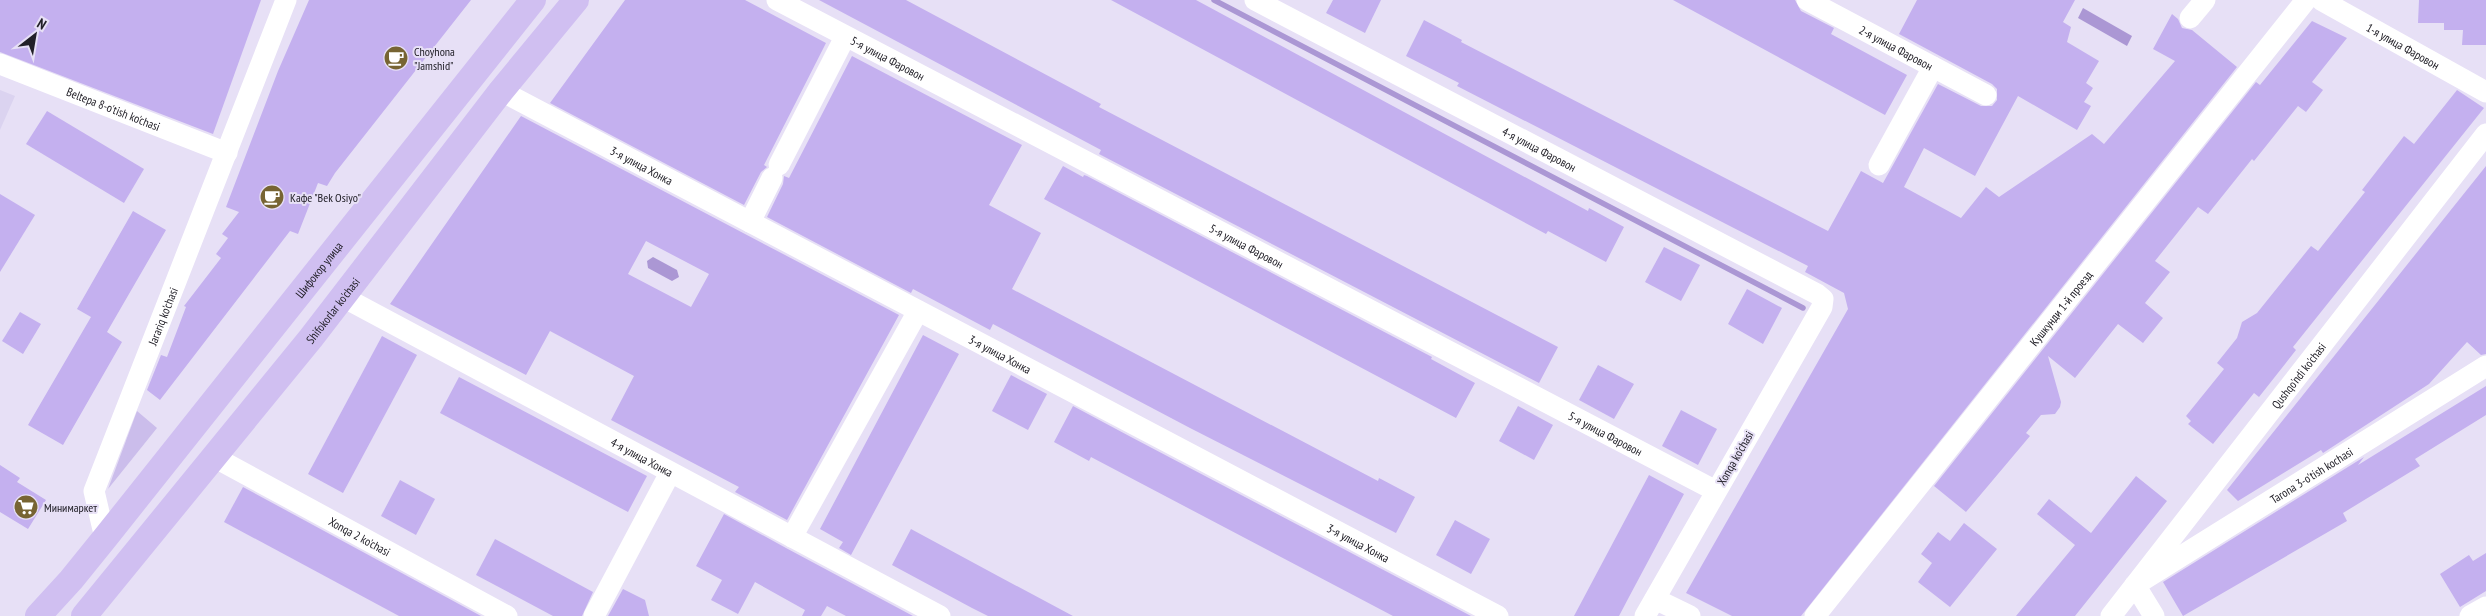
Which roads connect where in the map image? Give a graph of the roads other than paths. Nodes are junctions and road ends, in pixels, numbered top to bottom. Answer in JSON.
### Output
{"nodes":[{"id":1,"x":286,"y":0,"type":"edge"},
{"id":2,"x":533,"y":0,"type":"edge"},
{"id":3,"x":576,"y":0,"type":"edge"},
{"id":4,"x":777,"y":0,"type":"edge"},
{"id":5,"x":1255,"y":0,"type":"edge"},
{"id":6,"x":1807,"y":0,"type":"edge"},
{"id":7,"x":2204,"y":0,"type":"edge"},
{"id":8,"x":2306,"y":0,"type":"edge"},
{"id":9,"x":2321,"y":0,"type":"edge"},
{"id":10,"x":2190,"y":18,"type":"dead end"},
{"id":11,"x":845,"y":37,"type":"junction"},
{"id":12,"x":0,"y":64,"type":"edge"},
{"id":13,"x":1932,"y":66,"type":"junction"},
{"id":14,"x":501,"y":91,"type":"junction"},
{"id":15,"x":2486,"y":92,"type":"edge"},
{"id":16,"x":1986,"y":95,"type":"dead end"},
{"id":17,"x":2486,"y":134,"type":"edge"},
{"id":18,"x":227,"y":154,"type":"junction"},
{"id":19,"x":1878,"y":165,"type":"dead end"},
{"id":20,"x":750,"y":222,"type":"junction"},
{"id":21,"x":343,"y":297,"type":"junction"},
{"id":22,"x":1823,"y":299,"type":"joint"},
{"id":23,"x":918,"y":311,"type":"junction"},
{"id":24,"x":2486,"y":366,"type":"edge"},
{"id":25,"x":230,"y":380,"type":"junction"},
{"id":26,"x":258,"y":402,"type":"junction"},
{"id":27,"x":214,"y":457,"type":"junction"},
{"id":28,"x":670,"y":473,"type":"junction"},
{"id":29,"x":1716,"y":491,"type":"junction"},
{"id":30,"x":792,"y":537,"type":"junction"},
{"id":31,"x":106,"y":538,"type":"junction"},
{"id":32,"x":2135,"y":586,"type":"junction"},
{"id":33,"x":2486,"y":607,"type":"edge"},
{"id":34,"x":1650,"y":608,"type":"edge"},
{"id":35,"x":38,"y":616,"type":"edge"},
{"id":36,"x":84,"y":616,"type":"edge"},
{"id":37,"x":507,"y":616,"type":"edge"},
{"id":38,"x":594,"y":616,"type":"edge"},
{"id":39,"x":940,"y":616,"type":"edge"},
{"id":40,"x":1498,"y":616,"type":"edge"},
{"id":41,"x":1690,"y":616,"type":"edge"},
{"id":42,"x":1815,"y":616,"type":"edge"},
{"id":43,"x":2111,"y":616,"type":"edge"},
{"id":44,"x":2154,"y":616,"type":"edge"},
{"id":45,"x":2470,"y":616,"type":"edge"}],
"edges":[{"from":1,"to":18,"type":"street","name":"Jarariq ko'chasi"},
{"from":2,"to":25,"type":"main road","name":"Шифокор улица"},
{"from":3,"to":14,"type":"main road","name":"Shifokorlar ko'chasi"},
{"from":4,"to":11,"type":"street","name":"5-я улица Фаровон"},
{"from":5,"to":22,"type":"street","name":"4-я улица Фаровон"},
{"from":6,"to":13,"type":"street","name":"2-я улица Фаровон"},
{"from":7,"to":10,"type":"street"},
{"from":8,"to":42,"type":"street","name":"Кушкунди 1-й проезд"},
{"from":9,"to":15,"type":"street","name":"1-я улица Фаровон"},
{"from":11,"to":20,"type":"street"},
{"from":11,"to":29,"type":"street","name":"5-я улица Фаровон"},
{"from":12,"to":18,"type":"street","name":"Beltepa 8-o'tish ko'chasi"},
{"from":13,"to":16,"type":"street","name":"2-я улица Фаровон"},
{"from":13,"to":19,"type":"street"},
{"from":14,"to":20,"type":"street","name":"3-я улица Хонка"},
{"from":14,"to":21,"type":"main road","name":"Shifokorlar ko'chasi"},
{"from":17,"to":32,"type":"street","name":"Qushqo'ndi ko'chasi"},
{"from":18,"to":31,"type":"street","name":"Jarariq ko'chasi"},
{"from":20,"to":23,"type":"street","name":"3-я улица Хонка"},
{"from":21,"to":26,"type":"main road","name":"Shifokorlar ko'chasi"},
{"from":21,"to":28,"type":"street","name":"4-я улица Хонка"},
{"from":22,"to":29,"type":"street","name":"Xonqa ko'chasi"},
{"from":23,"to":30,"type":"street"},
{"from":23,"to":40,"type":"street","name":"3-я улица Хонка"},
{"from":24,"to":32,"type":"street","name":"Tarona 3-o'tish kochasi"},
{"from":25,"to":26,"type":"main road"},
{"from":25,"to":31,"type":"main road","name":"Шифокор улица"},
{"from":26,"to":27,"type":"main road","name":"Shifokorlar ko'chasi"},
{"from":27,"to":36,"type":"main road","name":"Shifokorlar ko'chasi"},
{"from":27,"to":37,"type":"street","name":"Xonqa 2 ko'chasi"},
{"from":28,"to":30,"type":"street","name":"4-я улица Хонка"},
{"from":28,"to":38,"type":"street"},
{"from":29,"to":34,"type":"street","name":"Xonqa ko'chasi"},
{"from":30,"to":39,"type":"street","name":"4-я улица Хонка"},
{"from":31,"to":35,"type":"main road"},
{"from":32,"to":43,"type":"street","name":"Qushqo'ndi ko'chasi"},
{"from":32,"to":44,"type":"street"},
{"from":33,"to":45,"type":"street"},
{"from":34,"to":41,"type":"street"}]}
